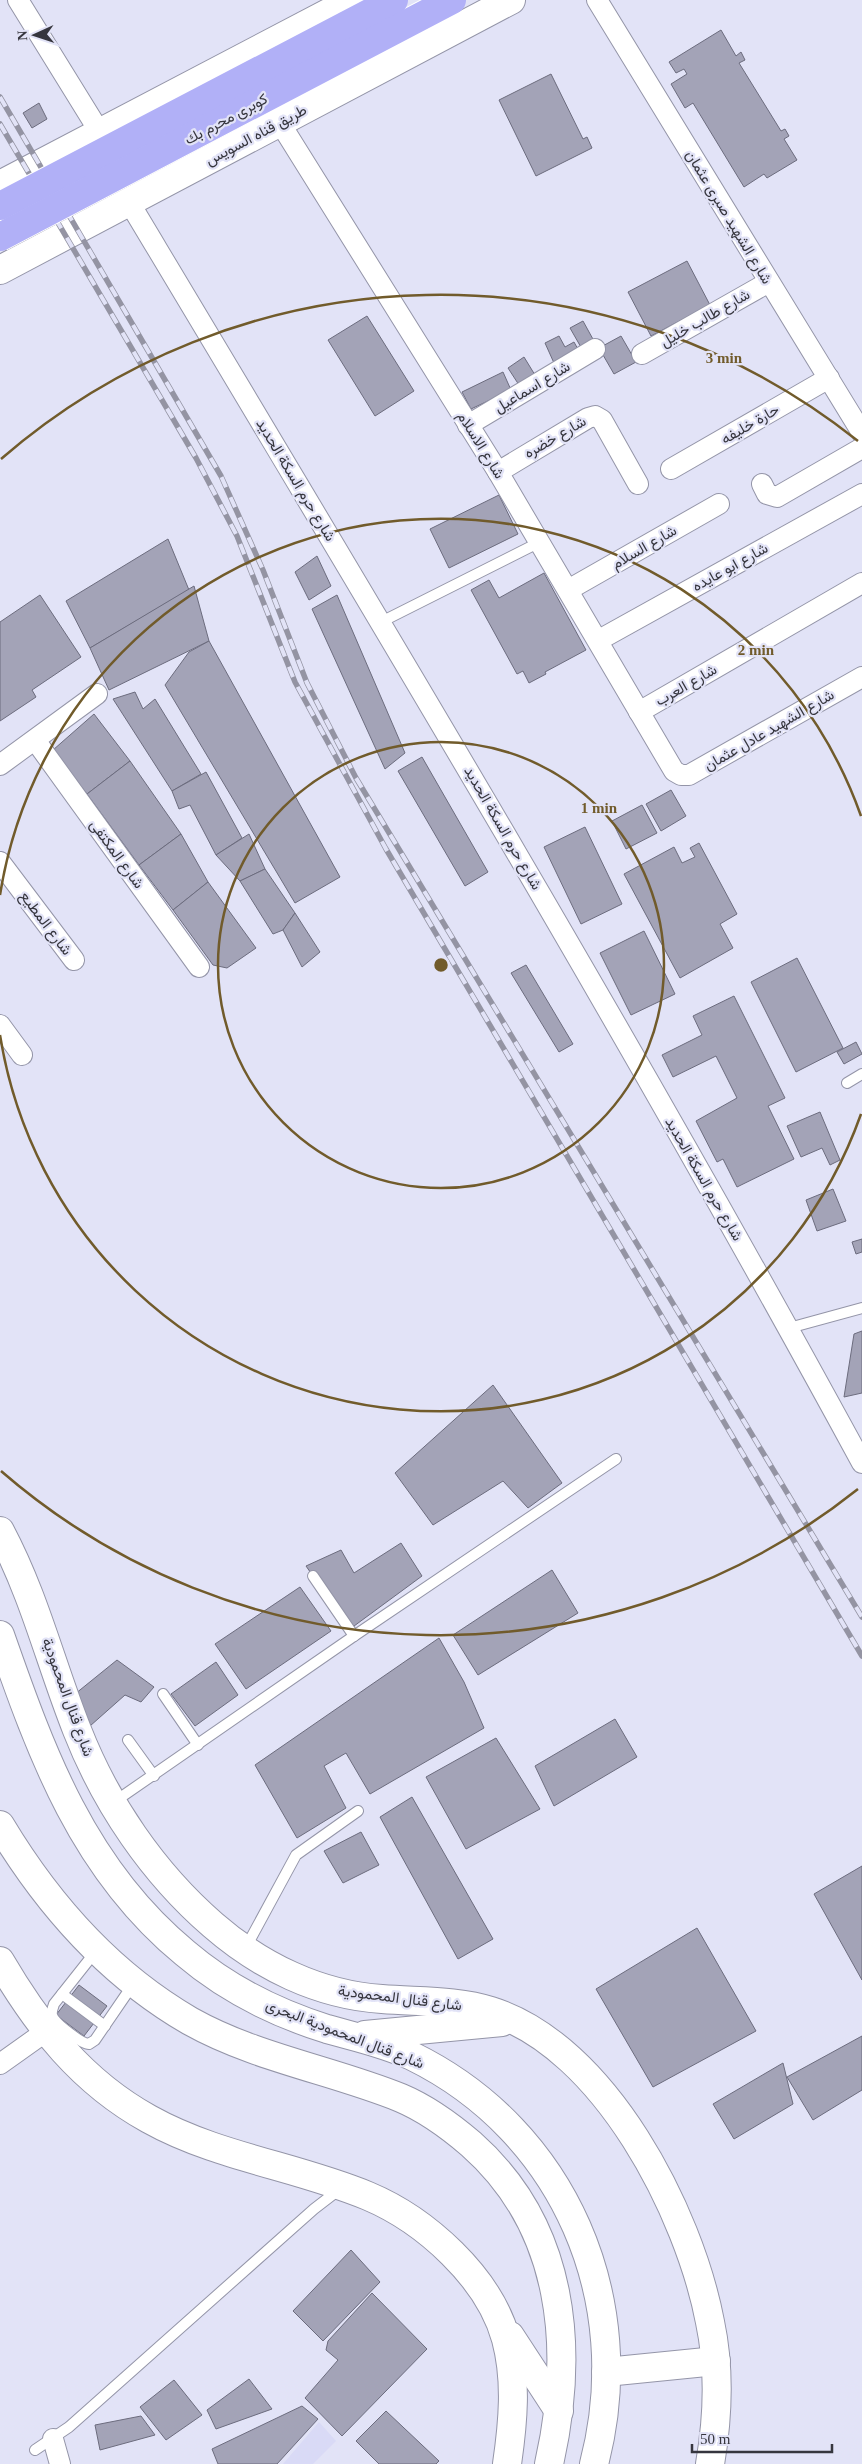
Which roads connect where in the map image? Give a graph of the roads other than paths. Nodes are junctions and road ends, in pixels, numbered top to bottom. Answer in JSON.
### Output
{"nodes":[{"id":1,"x":18,"y":0,"type":"edge"},
{"id":2,"x":353,"y":0,"type":"edge"},
{"id":3,"x":394,"y":0,"type":"edge"},
{"id":4,"x":452,"y":0,"type":"edge"},
{"id":5,"x":511,"y":0,"type":"edge"},
{"id":6,"x":597,"y":0,"type":"edge"},
{"id":7,"x":280,"y":123,"type":"junction"},
{"id":8,"x":99,"y":132,"type":"junction"},
{"id":9,"x":0,"y":185,"type":"edge"},
{"id":10,"x":129,"y":202,"type":"junction"},
{"id":11,"x":0,"y":206,"type":"edge"},
{"id":12,"x":0,"y":237,"type":"edge"},
{"id":13,"x":0,"y":270,"type":"edge"},
{"id":14,"x":769,"y":282,"type":"junction"},
{"id":15,"x":596,"y":349,"type":"dead end"},
{"id":16,"x":642,"y":354,"type":"dead end"},
{"id":17,"x":829,"y":378,"type":"junction"},
{"id":18,"x":468,"y":425,"type":"junction"},
{"id":19,"x":862,"y":433,"type":"edge"},
{"id":20,"x":862,"y":448,"type":"edge"},
{"id":21,"x":671,"y":468,"type":"dead end"},
{"id":22,"x":498,"y":472,"type":"junction"},
{"id":23,"x":638,"y":484,"type":"dead end"},
{"id":24,"x":762,"y":484,"type":"dead end"},
{"id":25,"x":862,"y":494,"type":"edge"},
{"id":26,"x":720,"y":504,"type":"dead end"},
{"id":27,"x":540,"y":542,"type":"junction"},
{"id":28,"x":862,"y":583,"type":"edge"},
{"id":29,"x":568,"y":590,"type":"junction"},
{"id":30,"x":381,"y":622,"type":"junction"},
{"id":31,"x":599,"y":640,"type":"junction"},
{"id":32,"x":862,"y":678,"type":"edge"},
{"id":33,"x":97,"y":694,"type":"dead end"},
{"id":34,"x":639,"y":712,"type":"junction"},
{"id":35,"x":35,"y":740,"type":"junction"},
{"id":36,"x":0,"y":765,"type":"edge"},
{"id":37,"x":674,"y":772,"type":"joint"},
{"id":38,"x":0,"y":862,"type":"edge"},
{"id":39,"x":74,"y":960,"type":"dead end"},
{"id":40,"x":199,"y":967,"type":"dead end"},
{"id":41,"x":0,"y":1026,"type":"edge"},
{"id":42,"x":22,"y":1055,"type":"dead end"},
{"id":43,"x":862,"y":1074,"type":"edge"},
{"id":44,"x":847,"y":1083,"type":"dead end"},
{"id":45,"x":862,"y":1308,"type":"edge"},
{"id":46,"x":789,"y":1328,"type":"junction"},
{"id":47,"x":616,"y":1459,"type":"dead end"},
{"id":48,"x":862,"y":1463,"type":"edge"},
{"id":49,"x":0,"y":1531,"type":"edge"},
{"id":50,"x":313,"y":1576,"type":"dead end"},
{"id":51,"x":0,"y":1635,"type":"edge"},
{"id":52,"x":354,"y":1636,"type":"junction"},
{"id":53,"x":164,"y":1694,"type":"dead end"},
{"id":54,"x":128,"y":1740,"type":"dead end"},
{"id":55,"x":198,"y":1746,"type":"junction"},
{"id":56,"x":154,"y":1776,"type":"junction"},
{"id":57,"x":113,"y":1803,"type":"junction"},
{"id":58,"x":358,"y":1811,"type":"dead end"},
{"id":59,"x":0,"y":1825,"type":"edge"},
{"id":60,"x":245,"y":1950,"type":"junction"},
{"id":61,"x":96,"y":1951,"type":"junction"},
{"id":62,"x":0,"y":1961,"type":"edge"},
{"id":63,"x":134,"y":1983,"type":"junction"},
{"id":64,"x":62,"y":1994,"type":"junction"},
{"id":65,"x":516,"y":2020,"type":"junction"},
{"id":66,"x":45,"y":2022,"type":"junction"},
{"id":67,"x":105,"y":2026,"type":"junction"},
{"id":68,"x":354,"y":2036,"type":"junction"},
{"id":69,"x":0,"y":2064,"type":"edge"},
{"id":70,"x":343,"y":2187,"type":"junction"},
{"id":71,"x":499,"y":2318,"type":"junction"},
{"id":72,"x":716,"y":2361,"type":"junction"},
{"id":73,"x":606,"y":2372,"type":"junction"},
{"id":74,"x":559,"y":2411,"type":"junction"},
{"id":75,"x":54,"y":2439,"type":"junction"},
{"id":76,"x":34,"y":2450,"type":"dead end"},
{"id":77,"x":60,"y":2464,"type":"edge"},
{"id":78,"x":507,"y":2464,"type":"edge"},
{"id":79,"x":549,"y":2464,"type":"edge"},
{"id":80,"x":594,"y":2464,"type":"edge"},
{"id":81,"x":710,"y":2464,"type":"edge"}],
"edges":[{"from":1,"to":8,"type":"street"},
{"from":2,"to":8,"type":"street"},
{"from":3,"to":11,"type":"highway","name":"كوبرى محرم بك","bridge":true},
{"from":4,"to":12,"type":"highway","name":"كوبرى محرم بك","bridge":true},
{"from":5,"to":7,"type":"street","name":"طريق قناه السويس"},
{"from":6,"to":14,"type":"street","name":"شارع الشهيد صبرى عثمان"},
{"from":7,"to":10,"type":"street","name":"طريق قناه السويس"},
{"from":7,"to":18,"type":"street","name":"شارع الاسلام"},
{"from":8,"to":9,"type":"street"},
{"from":10,"to":13,"type":"street","name":"طريق قناه السويس"},
{"from":10,"to":30,"type":"street","name":"شارع حرم السكة الحديد"},
{"from":14,"to":16,"type":"street","name":"شارع طالب خليل"},
{"from":14,"to":17,"type":"street","name":"شارع الشهيد صبرى عثمان"},
{"from":15,"to":18,"type":"street","name":"شارع اسماعيل"},
{"from":17,"to":19,"type":"street","name":"شارع الشهيد صبرى عثمان"},
{"from":17,"to":21,"type":"street","name":"حارة خليفه"},
{"from":18,"to":22,"type":"street","name":"شارع الاسلام"},
{"from":20,"to":24,"type":"street"},
{"from":22,"to":23,"type":"street","name":"شارع خضره"},
{"from":22,"to":27,"type":"street","name":"شارع الاسلام"},
{"from":25,"to":31,"type":"street","name":"شارع ابو عايده"},
{"from":26,"to":29,"type":"street","name":"شارع السلام"},
{"from":27,"to":29,"type":"street","name":"شارع الاسلام"},
{"from":27,"to":30,"type":"lane"},
{"from":28,"to":34,"type":"street","name":"شارع العرب"},
{"from":29,"to":31,"type":"street","name":"شارع الاسلام"},
{"from":30,"to":46,"type":"street","name":"شارع حرم السكة الحديد"},
{"from":31,"to":34,"type":"street","name":"شارع الاسلام"},
{"from":32,"to":37,"type":"street","name":"شارع الشهيد عادل عثمان"},
{"from":33,"to":35,"type":"street"},
{"from":34,"to":37,"type":"street","name":"شارع الاسلام"},
{"from":35,"to":36,"type":"street"},
{"from":35,"to":40,"type":"street","name":"شارع المكتفى"},
{"from":38,"to":39,"type":"street","name":"شارع المطيع"},
{"from":41,"to":42,"type":"street"},
{"from":43,"to":44,"type":"lane"},
{"from":45,"to":46,"type":"lane"},
{"from":46,"to":48,"type":"street","name":"شارع حرم السكة الحديد"},
{"from":47,"to":52,"type":"lane"},
{"from":49,"to":57,"type":"street","name":"شارع قنال المحمودية"},
{"from":50,"to":52,"type":"lane"},
{"from":51,"to":68,"type":"street","name":"شارع قنال المحمودية البحرى"},
{"from":52,"to":55,"type":"lane"},
{"from":53,"to":55,"type":"lane"},
{"from":54,"to":56,"type":"lane"},
{"from":55,"to":56,"type":"lane"},
{"from":56,"to":57,"type":"lane"},
{"from":57,"to":60,"type":"street","name":"شارع قنال المحمودية"},
{"from":58,"to":60,"type":"lane"},
{"from":59,"to":61,"type":"street"},
{"from":60,"to":65,"type":"street","name":"شارع قنال المحمودية"},
{"from":61,"to":63,"type":"street"},
{"from":61,"to":64,"type":"lane"},
{"from":62,"to":66,"type":"street"},
{"from":63,"to":67,"type":"lane"},
{"from":63,"to":74,"type":"street"},
{"from":64,"to":66,"type":"lane"},
{"from":64,"to":67,"type":"lane"},
{"from":65,"to":68,"type":"street"},
{"from":65,"to":72,"type":"street","name":"شارع قنال المحمودية"},
{"from":66,"to":67,"type":"lane"},
{"from":66,"to":69,"type":"street"},
{"from":66,"to":70,"type":"street"},
{"from":68,"to":73,"type":"street","name":"شارع قنال المحمودية البحرى"},
{"from":70,"to":71,"type":"street"},
{"from":70,"to":75,"type":"lane"},
{"from":71,"to":74,"type":"street"},
{"from":71,"to":78,"type":"street"},
{"from":72,"to":73,"type":"street"},
{"from":72,"to":81,"type":"street","name":"شارع قنال المحمودية"},
{"from":73,"to":80,"type":"street","name":"شارع قنال المحمودية البحرى"},
{"from":74,"to":79,"type":"street"},
{"from":75,"to":76,"type":"lane"},
{"from":75,"to":77,"type":"street"}]}
